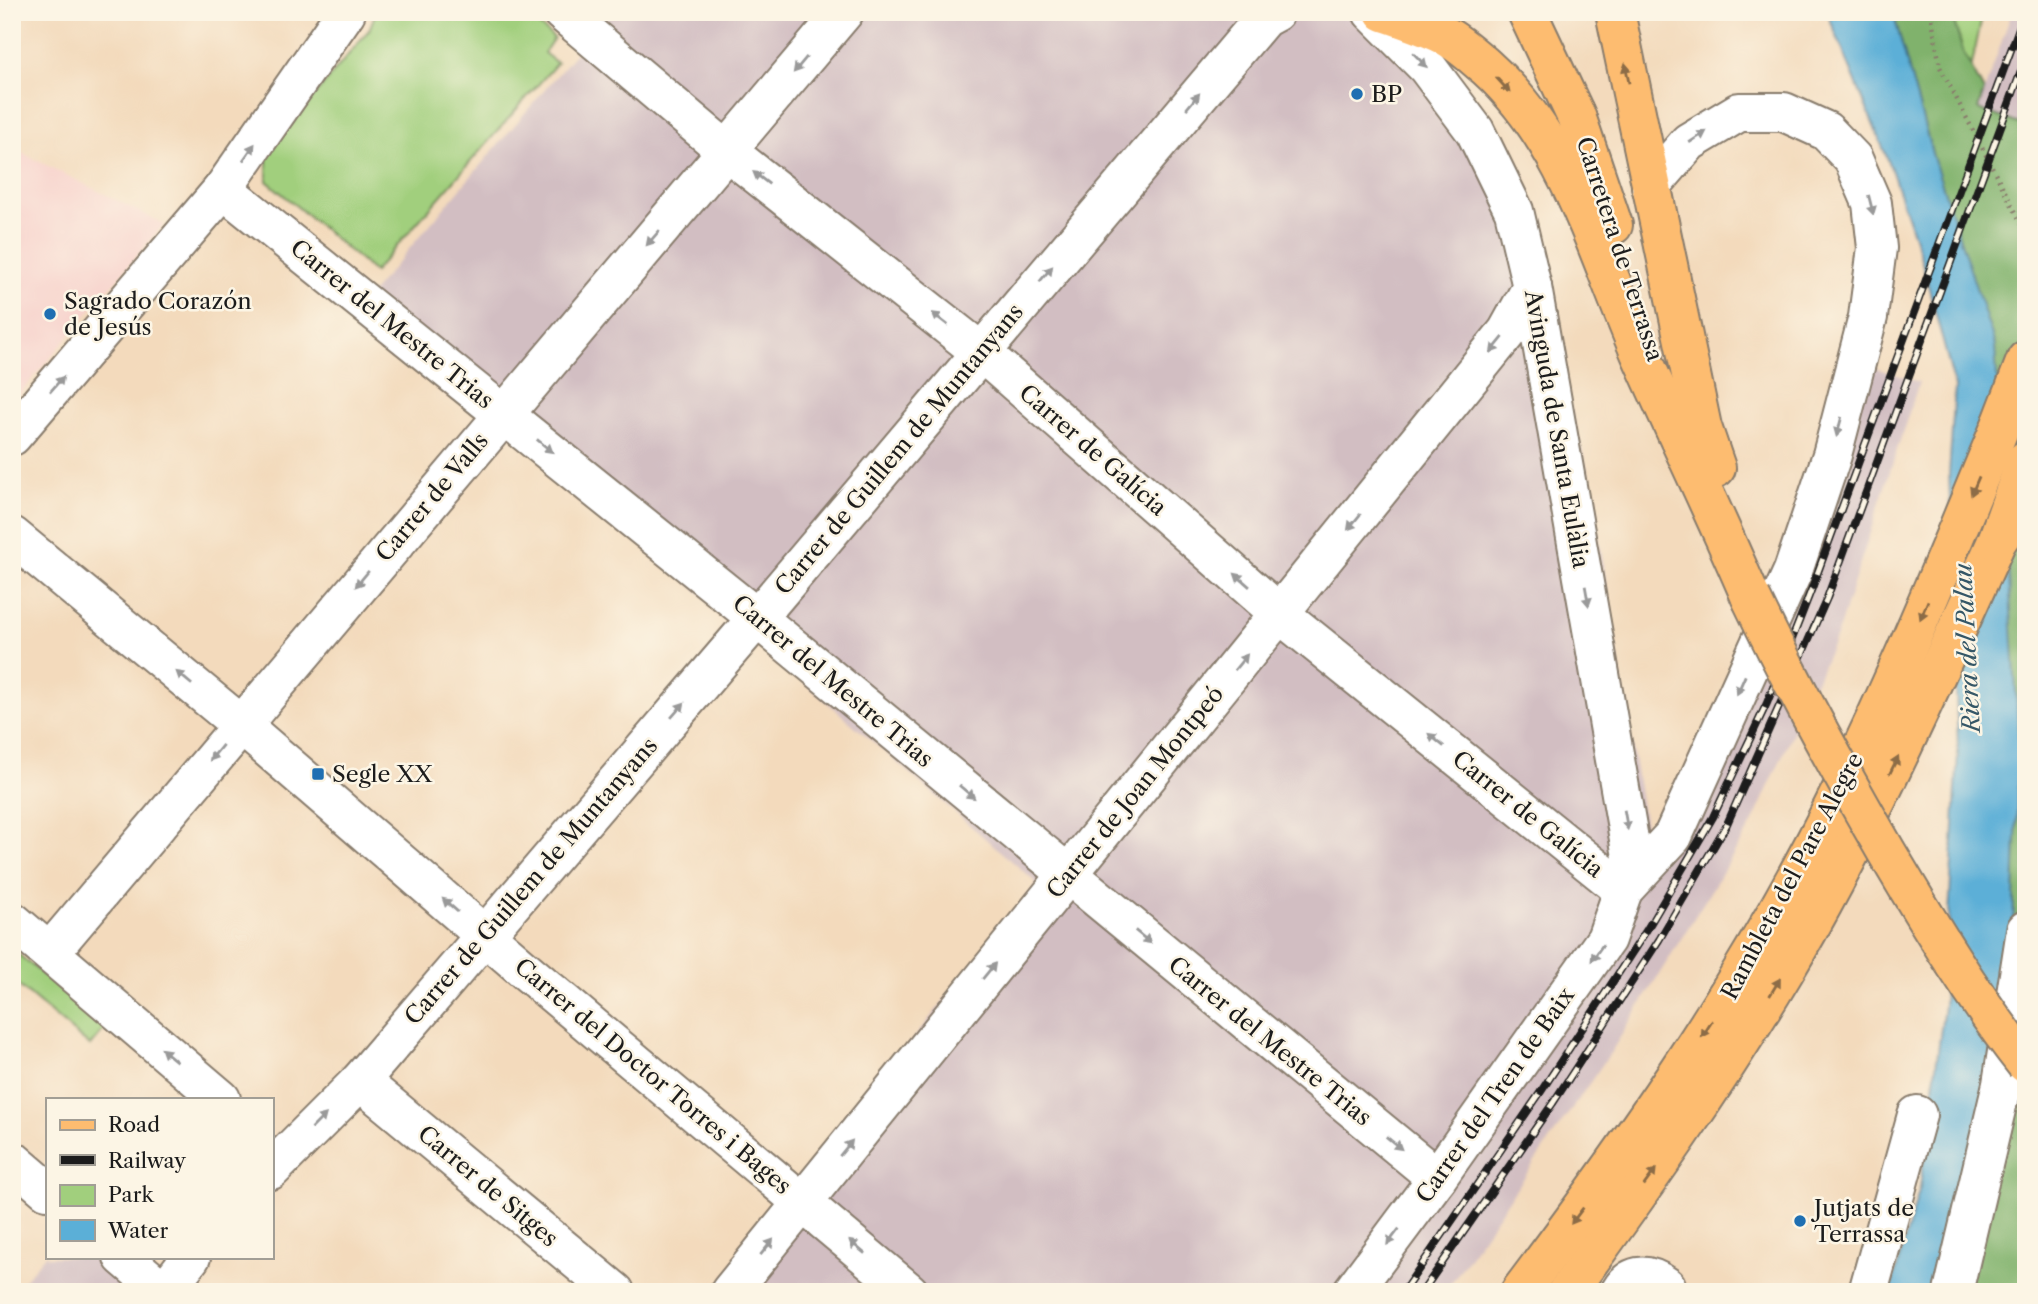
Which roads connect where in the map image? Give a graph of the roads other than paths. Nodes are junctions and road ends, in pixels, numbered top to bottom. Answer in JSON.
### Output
{"nodes":[{"id":1,"x":346,"y":12,"type":"edge"},
{"id":2,"x":562,"y":12,"type":"edge"},
{"id":3,"x":844,"y":12,"type":"edge"},
{"id":4,"x":1275,"y":12,"type":"edge"},
{"id":5,"x":1372,"y":12,"type":"edge"},
{"id":6,"x":1384,"y":12,"type":"edge"},
{"id":7,"x":1527,"y":12,"type":"edge"},
{"id":8,"x":1554,"y":12,"type":"edge"},
{"id":9,"x":1615,"y":12,"type":"edge"},
{"id":10,"x":727,"y":151,"type":"junction"},
{"id":11,"x":1651,"y":186,"type":"junction"},
{"id":12,"x":223,"y":189,"type":"junction"},
{"id":13,"x":1532,"y":287,"type":"junction"},
{"id":14,"x":981,"y":352,"type":"junction"},
{"id":15,"x":2026,"y":360,"type":"edge"},
{"id":16,"x":2026,"y":394,"type":"edge"},
{"id":17,"x":503,"y":412,"type":"junction"},
{"id":18,"x":2001,"y":425,"type":"junction"},
{"id":19,"x":1702,"y":427,"type":"junction"},
{"id":20,"x":12,"y":436,"type":"edge"},
{"id":21,"x":2026,"y":460,"type":"edge"},
{"id":22,"x":1704,"y":489,"type":"junction"},
{"id":23,"x":2026,"y":498,"type":"edge"},
{"id":24,"x":12,"y":536,"type":"edge"},
{"id":25,"x":1997,"y":541,"type":"junction"},
{"id":26,"x":1755,"y":587,"type":"junction"},
{"id":27,"x":1280,"y":614,"type":"junction"},
{"id":28,"x":757,"y":618,"type":"junction"},
{"id":29,"x":240,"y":724,"type":"junction"},
{"id":30,"x":1067,"y":875,"type":"junction"},
{"id":31,"x":1623,"y":890,"type":"junction"},
{"id":32,"x":12,"y":921,"type":"edge"},
{"id":33,"x":2026,"y":930,"type":"edge"},
{"id":34,"x":484,"y":934,"type":"junction"},
{"id":35,"x":50,"y":952,"type":"junction"},
{"id":36,"x":2026,"y":1021,"type":"edge"},
{"id":37,"x":2026,"y":1064,"type":"edge"},
{"id":38,"x":360,"y":1081,"type":"junction"},
{"id":39,"x":220,"y":1098,"type":"edge"},
{"id":40,"x":1917,"y":1115,"type":"dead end"},
{"id":41,"x":276,"y":1156,"type":"edge"},
{"id":42,"x":12,"y":1160,"type":"edge"},
{"id":43,"x":1437,"y":1178,"type":"junction"},
{"id":44,"x":46,"y":1190,"type":"edge"},
{"id":45,"x":803,"y":1201,"type":"junction"},
{"id":46,"x":124,"y":1258,"type":"edge"},
{"id":47,"x":190,"y":1258,"type":"edge"},
{"id":48,"x":164,"y":1292,"type":"edge"},
{"id":49,"x":615,"y":1292,"type":"edge"},
{"id":50,"x":730,"y":1292,"type":"edge"},
{"id":51,"x":909,"y":1292,"type":"edge"},
{"id":52,"x":1352,"y":1292,"type":"edge"},
{"id":53,"x":1520,"y":1292,"type":"edge"},
{"id":54,"x":1567,"y":1292,"type":"edge"},
{"id":55,"x":1620,"y":1292,"type":"edge"},
{"id":56,"x":1666,"y":1292,"type":"edge"},
{"id":57,"x":1868,"y":1292,"type":"edge"},
{"id":58,"x":1953,"y":1292,"type":"edge"}],
"edges":[{"from":12,"to":1,"type":"street","one_way":true},
{"from":2,"to":10,"type":"street","name":"Carrer de Galícia"},
{"from":3,"to":10,"type":"street","name":"Carrer de Valls","one_way":true},
{"from":14,"to":4,"type":"street","name":"Carrer de Guillem de Muntanyans","one_way":true},
{"from":5,"to":13,"type":"street","name":"Avinguda de Santa Eulàlia","one_way":true},
{"from":6,"to":22,"type":"main road","one_way":true},
{"from":7,"to":22,"type":"main road","name":"Carretera de Terrassa"},
{"from":8,"to":19,"type":"main road","name":"Carretera de Terrassa"},
{"from":11,"to":9,"type":"main road","one_way":true},
{"from":14,"to":10,"type":"street","name":"Carrer de Galícia","one_way":true},
{"from":10,"to":17,"type":"street","name":"Carrer de Valls","one_way":true},
{"from":11,"to":19,"type":"main road"},
{"from":11,"to":31,"type":"street","one_way":true},
{"from":12,"to":17,"type":"street","name":"Carrer del Mestre Trias"},
{"from":20,"to":12,"type":"street","one_way":true},
{"from":13,"to":27,"type":"street","name":"Carrer de Joan Montpeó","one_way":true},
{"from":13,"to":31,"type":"street","name":"Avinguda de Santa Eulàlia","one_way":true},
{"from":27,"to":14,"type":"street","name":"Carrer de Galícia","one_way":true},
{"from":14,"to":28,"type":"street","name":"Carrer de Guillem de Muntanyans"},
{"from":15,"to":18,"type":"main road"},
{"from":16,"to":18,"type":"main road"},
{"from":17,"to":28,"type":"street","name":"Carrer del Mestre Trias","one_way":true},
{"from":17,"to":29,"type":"street","name":"Carrer de Valls","one_way":true},
{"from":18,"to":53,"type":"main road","name":"Rambleta del Pare Alegre","one_way":true},
{"from":19,"to":26,"type":"main road"},
{"from":21,"to":25,"type":"main road"},
{"from":22,"to":26,"type":"main road"},
{"from":23,"to":25,"type":"main road"},
{"from":29,"to":24,"type":"street","name":"Carrer del Doctor Torres i Bages","one_way":true},
{"from":54,"to":25,"type":"main road","name":"Rambleta del Pare Alegre","one_way":true},
{"from":26,"to":36,"type":"main road"},
{"from":26,"to":37,"type":"main road","bridge":true},
{"from":30,"to":27,"type":"street","name":"Carrer de Joan Montpeó","one_way":true},
{"from":31,"to":27,"type":"street","name":"Carrer de Galícia","one_way":true},
{"from":28,"to":30,"type":"street","name":"Carrer del Mestre Trias","one_way":true},
{"from":34,"to":28,"type":"street","name":"Carrer de Guillem de Muntanyans","one_way":true},
{"from":34,"to":29,"type":"street","name":"Carrer del Doctor Torres i Bages","one_way":true},
{"from":29,"to":35,"type":"street","name":"Carrer de Valls","one_way":true},
{"from":30,"to":43,"type":"street","name":"Carrer del Mestre Trias","one_way":true},
{"from":45,"to":30,"type":"street","name":"Carrer de Joan Montpeó","one_way":true},
{"from":31,"to":43,"type":"street","name":"Carrer del Tren de Baix","one_way":true},
{"from":32,"to":35,"type":"street"},
{"from":33,"to":58,"type":"street"},
{"from":34,"to":38,"type":"street","name":"Carrer de Guillem de Muntanyans"},
{"from":34,"to":45,"type":"street","name":"Carrer del Doctor Torres i Bages"},
{"from":39,"to":35,"type":"street","one_way":true},
{"from":41,"to":38,"type":"street","name":"Carrer de Guillem de Muntanyans","one_way":true},
{"from":38,"to":49,"type":"street","name":"Carrer de Sitges"},
{"from":40,"to":57,"type":"street"},
{"from":42,"to":44,"type":"street"},
{"from":43,"to":52,"type":"street","name":"Carrer del Tren de Baix","one_way":true},
{"from":50,"to":45,"type":"street","name":"Carrer de Joan Montpeó","one_way":true},
{"from":51,"to":45,"type":"street","name":"Carrer del Doctor Torres i Bages","one_way":true},
{"from":46,"to":48,"type":"street"},
{"from":47,"to":48,"type":"street"},
{"from":55,"to":56,"type":"street"}]}
